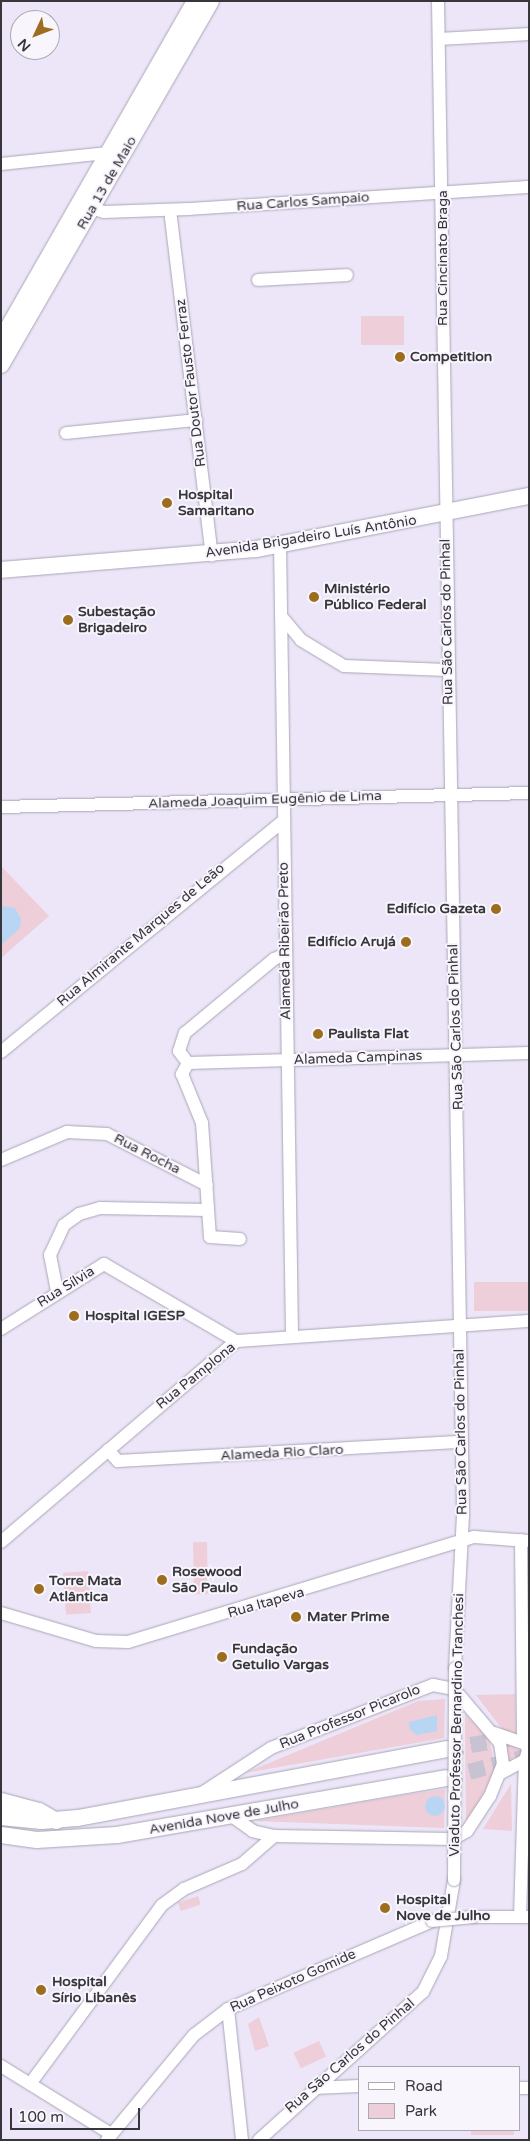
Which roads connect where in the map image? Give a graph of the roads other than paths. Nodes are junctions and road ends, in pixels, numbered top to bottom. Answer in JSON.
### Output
{"nodes":[{"id":1,"x":195,"y":1,"type":"edge"},
{"id":2,"x":211,"y":1,"type":"edge"},
{"id":3,"x":438,"y":1,"type":"edge"},
{"id":4,"x":529,"y":34,"type":"edge"},
{"id":5,"x":440,"y":39,"type":"junction"},
{"id":6,"x":108,"y":154,"type":"junction"},
{"id":7,"x":1,"y":164,"type":"edge"},
{"id":8,"x":529,"y":187,"type":"edge"},
{"id":9,"x":442,"y":192,"type":"junction"},
{"id":10,"x":85,"y":207,"type":"junction"},
{"id":11,"x":170,"y":210,"type":"junction"},
{"id":12,"x":347,"y":274,"type":"dead end"},
{"id":13,"x":258,"y":280,"type":"dead end"},
{"id":14,"x":3,"y":353,"type":"edge"},
{"id":15,"x":196,"y":420,"type":"junction"},
{"id":16,"x":66,"y":433,"type":"dead end"},
{"id":17,"x":529,"y":496,"type":"edge"},
{"id":18,"x":446,"y":514,"type":"junction"},
{"id":19,"x":280,"y":544,"type":"junction"},
{"id":20,"x":212,"y":555,"type":"junction"},
{"id":21,"x":1,"y":570,"type":"edge"},
{"id":22,"x":281,"y":616,"type":"junction"},
{"id":23,"x":447,"y":670,"type":"junction"},
{"id":24,"x":529,"y":792,"type":"edge"},
{"id":25,"x":449,"y":794,"type":"junction"},
{"id":26,"x":283,"y":799,"type":"junction"},
{"id":27,"x":1,"y":807,"type":"edge"},
{"id":28,"x":283,"y":821,"type":"junction"},
{"id":29,"x":286,"y":954,"type":"junction"},
{"id":30,"x":1,"y":1052,"type":"edge"},
{"id":31,"x":529,"y":1053,"type":"edge"},
{"id":32,"x":457,"y":1054,"type":"junction"},
{"id":33,"x":288,"y":1061,"type":"junction"},
{"id":34,"x":188,"y":1063,"type":"junction"},
{"id":35,"x":1,"y":1160,"type":"edge"},
{"id":36,"x":207,"y":1186,"type":"junction"},
{"id":37,"x":208,"y":1210,"type":"junction"},
{"id":38,"x":240,"y":1239,"type":"dead end"},
{"id":39,"x":57,"y":1292,"type":"junction"},
{"id":40,"x":529,"y":1321,"type":"edge"},
{"id":41,"x":460,"y":1323,"type":"junction"},
{"id":42,"x":1,"y":1329,"type":"edge"},
{"id":43,"x":292,"y":1337,"type":"junction"},
{"id":44,"x":236,"y":1341,"type":"junction"},
{"id":45,"x":461,"y":1442,"type":"junction"},
{"id":46,"x":108,"y":1450,"type":"junction"},
{"id":47,"x":461,"y":1540,"type":"junction"},
{"id":48,"x":525,"y":1541,"type":"edge"},
{"id":49,"x":1,"y":1542,"type":"edge"},
{"id":50,"x":1,"y":1613,"type":"edge"},
{"id":51,"x":494,"y":1733,"type":"junction"},
{"id":52,"x":528,"y":1744,"type":"edge"},
{"id":53,"x":447,"y":1749,"type":"tunnel mouth"},
{"id":54,"x":525,"y":1760,"type":"junction"},
{"id":55,"x":501,"y":1773,"type":"junction"},
{"id":56,"x":446,"y":1778,"type":"tunnel mouth"},
{"id":57,"x":200,"y":1794,"type":"junction"},
{"id":58,"x":1,"y":1801,"type":"edge"},
{"id":59,"x":230,"y":1815,"type":"junction"},
{"id":60,"x":1,"y":1817,"type":"edge"},
{"id":61,"x":56,"y":1821,"type":"junction"},
{"id":62,"x":253,"y":1831,"type":"junction"},
{"id":63,"x":3,"y":1836,"type":"edge"},
{"id":64,"x":274,"y":1836,"type":"junction"},
{"id":65,"x":255,"y":1853,"type":"junction"},
{"id":66,"x":454,"y":1880,"type":"joint"},
{"id":67,"x":524,"y":1916,"type":"edge"},
{"id":68,"x":228,"y":2009,"type":"junction"},
{"id":69,"x":1,"y":2066,"type":"edge"},
{"id":70,"x":30,"y":2084,"type":"junction"},
{"id":71,"x":358,"y":2086,"type":"edge"},
{"id":72,"x":313,"y":2088,"type":"junction"},
{"id":73,"x":240,"y":2117,"type":"junction"},
{"id":74,"x":262,"y":2135,"type":"edge"},
{"id":75,"x":109,"y":2137,"type":"edge"},
{"id":76,"x":242,"y":2140,"type":"edge"}],
"edges":[{"from":1,"to":6,"type":"main road","name":"Rua 13 de Maio"},
{"from":2,"to":10,"type":"main road","name":"Rua 13 de Maio"},
{"from":3,"to":5,"type":"street","name":"Rua Cincinato Braga"},
{"from":4,"to":5,"type":"street"},
{"from":5,"to":9,"type":"street","name":"Rua Cincinato Braga"},
{"from":6,"to":7,"type":"street"},
{"from":6,"to":10,"type":"main road","name":"Rua 13 de Maio"},
{"from":8,"to":9,"type":"street","name":"Rua Carlos Sampaio"},
{"from":9,"to":11,"type":"street","name":"Rua Carlos Sampaio"},
{"from":9,"to":18,"type":"street","name":"Rua Cincinato Braga"},
{"from":10,"to":11,"type":"street","name":"Rua Carlos Sampaio"},
{"from":10,"to":14,"type":"main road","name":"Rua 13 de Maio"},
{"from":11,"to":15,"type":"street","name":"Rua Doutor Fausto Ferraz"},
{"from":12,"to":13,"type":"street"},
{"from":15,"to":16,"type":"street"},
{"from":15,"to":20,"type":"street","name":"Rua Doutor Fausto Ferraz"},
{"from":17,"to":18,"type":"main road","name":"Avenida Brigadeiro Luís Antônio"},
{"from":18,"to":19,"type":"main road","name":"Avenida Brigadeiro Luís Antônio"},
{"from":18,"to":23,"type":"street","name":"Rua São Carlos do Pinhal"},
{"from":19,"to":20,"type":"main road","name":"Avenida Brigadeiro Luís Antônio"},
{"from":19,"to":22,"type":"street","name":"Alameda Ribeirão Preto"},
{"from":20,"to":21,"type":"main road","name":"Avenida Brigadeiro Luís Antônio"},
{"from":22,"to":23,"type":"street"},
{"from":22,"to":26,"type":"street","name":"Alameda Ribeirão Preto"},
{"from":23,"to":25,"type":"street","name":"Rua São Carlos do Pinhal"},
{"from":24,"to":25,"type":"street","name":"Alameda Joaquim Eugênio de Lima"},
{"from":25,"to":26,"type":"street","name":"Alameda Joaquim Eugênio de Lima"},
{"from":25,"to":32,"type":"street","name":"Rua São Carlos do Pinhal"},
{"from":26,"to":27,"type":"street","name":"Alameda Joaquim Eugênio de Lima"},
{"from":26,"to":28,"type":"street","name":"Alameda Ribeirão Preto"},
{"from":28,"to":29,"type":"street","name":"Alameda Ribeirão Preto"},
{"from":28,"to":30,"type":"street","name":"Rua Almirante Marques de Leão"},
{"from":29,"to":33,"type":"street","name":"Alameda Ribeirão Preto"},
{"from":29,"to":34,"type":"street"},
{"from":31,"to":32,"type":"street","name":"Alameda Campinas"},
{"from":32,"to":33,"type":"street","name":"Alameda Campinas"},
{"from":32,"to":41,"type":"street","name":"Rua São Carlos do Pinhal"},
{"from":33,"to":34,"type":"street","name":"Alameda Campinas"},
{"from":33,"to":43,"type":"street","name":"Alameda Ribeirão Preto"},
{"from":34,"to":36,"type":"street"},
{"from":35,"to":36,"type":"street","name":"Rua Rocha"},
{"from":36,"to":37,"type":"street"},
{"from":37,"to":38,"type":"street"},
{"from":37,"to":39,"type":"street"},
{"from":39,"to":42,"type":"street","name":"Rua Sílvia"},
{"from":39,"to":44,"type":"street","name":"Rua Sílvia"},
{"from":40,"to":41,"type":"street","name":"Rua Pamplona"},
{"from":41,"to":43,"type":"street","name":"Rua Pamplona"},
{"from":41,"to":45,"type":"street","name":"Rua São Carlos do Pinhal"},
{"from":43,"to":44,"type":"street","name":"Rua Pamplona"},
{"from":44,"to":46,"type":"street","name":"Rua Pamplona"},
{"from":45,"to":46,"type":"street","name":"Alameda Rio Claro"},
{"from":45,"to":47,"type":"street","name":"Rua São Carlos do Pinhal"},
{"from":46,"to":49,"type":"street","name":"Rua Pamplona"},
{"from":47,"to":48,"type":"street","name":"Rua Itapeva"},
{"from":47,"to":50,"type":"street","name":"Rua Itapeva"},
{"from":47,"to":66,"type":"street","name":"Viaduto Professor Bernardino Tranchesi","bridge":true},
{"from":48,"to":52,"type":"street"},
{"from":51,"to":52,"type":"street"},
{"from":51,"to":55,"type":"street"},
{"from":51,"to":57,"type":"street","name":"Rua Professor Picarolo"},
{"from":52,"to":54,"type":"street"},
{"from":53,"to":57,"type":"main road","name":"Avenida Nove de Julho"},
{"from":54,"to":55,"type":"street"},
{"from":54,"to":67,"type":"street"},
{"from":55,"to":64,"type":"street"},
{"from":56,"to":59,"type":"main road","name":"Avenida Nove de Julho"},
{"from":57,"to":61,"type":"main road","name":"Avenida Nove de Julho"},
{"from":58,"to":61,"type":"main road"},
{"from":59,"to":62,"type":"street"},
{"from":59,"to":63,"type":"main road","name":"Avenida Nove de Julho"},
{"from":60,"to":61,"type":"main road","name":"Avenida Nove de Julho"},
{"from":62,"to":64,"type":"street"},
{"from":62,"to":65,"type":"street"},
{"from":64,"to":65,"type":"street"},
{"from":65,"to":70,"type":"street"},
{"from":66,"to":72,"type":"street","name":"Rua São Carlos do Pinhal"},
{"from":67,"to":68,"type":"street","name":"Rua Peixoto Gomide","bridge":true},
{"from":68,"to":73,"type":"street"},
{"from":68,"to":75,"type":"street","name":"Rua Peixoto Gomide"},
{"from":69,"to":70,"type":"street"},
{"from":70,"to":75,"type":"street"},
{"from":71,"to":72,"type":"street"},
{"from":72,"to":74,"type":"street","name":"Rua São Carlos do Pinhal"},
{"from":73,"to":74,"type":"street"},
{"from":73,"to":76,"type":"street"}]}
